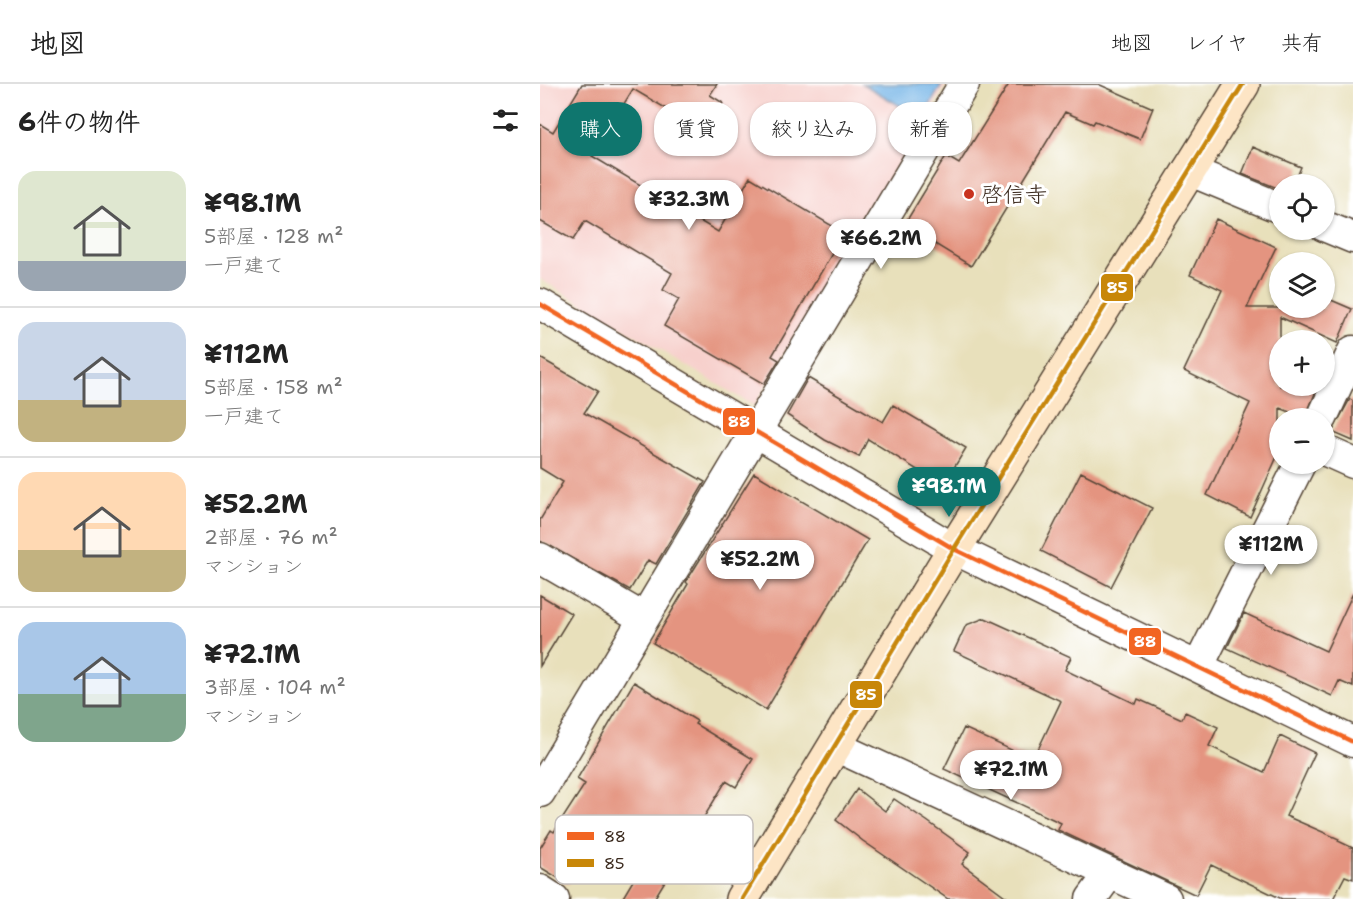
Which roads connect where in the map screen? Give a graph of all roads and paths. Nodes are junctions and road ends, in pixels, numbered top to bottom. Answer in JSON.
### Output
{"nodes":[{"id":1,"x":964,"y":84,"type":"edge"},
{"id":2,"x":1243,"y":84,"type":"edge"},
{"id":3,"x":1188,"y":170,"type":"junction"},
{"id":4,"x":1269,"y":203,"type":"edge"},
{"id":5,"x":1335,"y":231,"type":"edge"},
{"id":6,"x":1353,"y":238,"type":"edge"},
{"id":7,"x":540,"y":304,"type":"edge"},
{"id":8,"x":1353,"y":351,"type":"edge"},
{"id":9,"x":1327,"y":408,"type":"edge"},
{"id":10,"x":757,"y":431,"type":"junction"},
{"id":11,"x":1335,"y":455,"type":"edge"},
{"id":12,"x":1353,"y":463,"type":"edge"},
{"id":13,"x":1295,"y":474,"type":"edge"},
{"id":14,"x":954,"y":549,"type":"junction"},
{"id":15,"x":540,"y":558,"type":"edge"},
{"id":16,"x":643,"y":618,"type":"junction"},
{"id":17,"x":1198,"y":668,"type":"junction"},
{"id":18,"x":1353,"y":742,"type":"edge"},
{"id":19,"x":835,"y":746,"type":"junction"},
{"id":20,"x":540,"y":792,"type":"edge"},
{"id":21,"x":1110,"y":873,"type":"junction"},
{"id":22,"x":753,"y":881,"type":"edge"},
{"id":23,"x":751,"y":884,"type":"edge"},
{"id":24,"x":540,"y":890,"type":"edge"},
{"id":25,"x":554,"y":899,"type":"edge"},
{"id":26,"x":742,"y":899,"type":"edge"},
{"id":27,"x":1091,"y":899,"type":"edge"},
{"id":28,"x":1166,"y":899,"type":"edge"}],
"edges":[{"from":1,"to":10,"type":"street"},
{"from":2,"to":3,"type":"street"},
{"from":3,"to":4,"type":"street"},
{"from":3,"to":14,"type":"street"},
{"from":5,"to":6,"type":"street"},
{"from":7,"to":10,"type":"street"},
{"from":8,"to":9,"type":"street"},
{"from":10,"to":14,"type":"street"},
{"from":10,"to":16,"type":"street"},
{"from":11,"to":12,"type":"street"},
{"from":13,"to":17,"type":"street"},
{"from":14,"to":17,"type":"street"},
{"from":14,"to":19,"type":"street"},
{"from":15,"to":16,"type":"street"},
{"from":16,"to":20,"type":"street"},
{"from":17,"to":18,"type":"street"},
{"from":19,"to":21,"type":"street"},
{"from":19,"to":22,"type":"street"},
{"from":21,"to":27,"type":"street"},
{"from":21,"to":28,"type":"street"},
{"from":23,"to":26,"type":"street"},
{"from":24,"to":25,"type":"street"}]}
